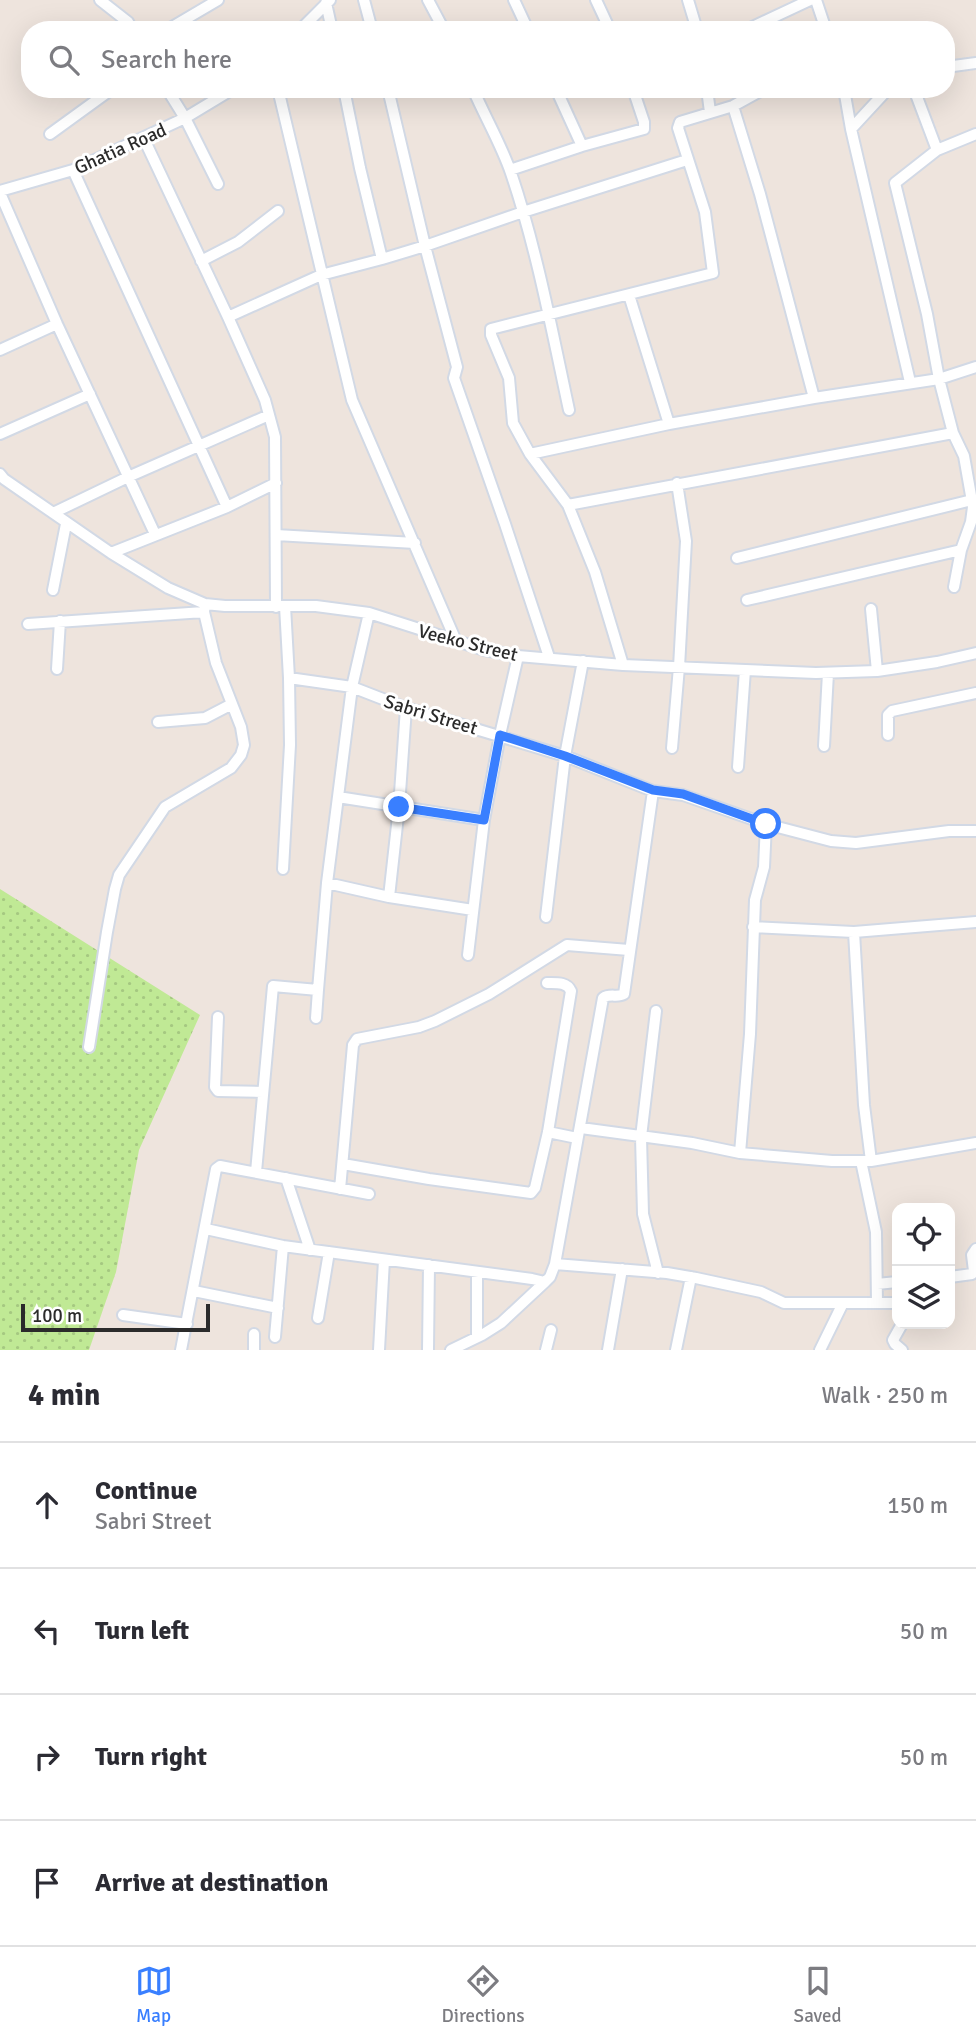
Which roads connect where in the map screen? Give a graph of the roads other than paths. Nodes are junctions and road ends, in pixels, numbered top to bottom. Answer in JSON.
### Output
{"nodes":[{"id":1,"x":100,"y":0,"type":"edge"},
{"id":2,"x":218,"y":0,"type":"edge"},
{"id":3,"x":364,"y":0,"type":"edge"},
{"id":4,"x":428,"y":0,"type":"edge"},
{"id":5,"x":514,"y":0,"type":"edge"},
{"id":6,"x":596,"y":0,"type":"edge"},
{"id":7,"x":688,"y":0,"type":"edge"},
{"id":8,"x":810,"y":0,"type":"edge"},
{"id":9,"x":816,"y":0,"type":"edge"},
{"id":10,"x":328,"y":1,"type":"edge"},
{"id":11,"x":786,"y":4,"type":"edge"},
{"id":12,"x":127,"y":21,"type":"edge"},
{"id":13,"x":182,"y":21,"type":"edge"},
{"id":14,"x":309,"y":21,"type":"edge"},
{"id":15,"x":331,"y":21,"type":"edge"},
{"id":16,"x":370,"y":21,"type":"edge"},
{"id":17,"x":439,"y":21,"type":"edge"},
{"id":18,"x":524,"y":21,"type":"edge"},
{"id":19,"x":606,"y":21,"type":"edge"},
{"id":20,"x":694,"y":21,"type":"edge"},
{"id":21,"x":760,"y":21,"type":"edge"},
{"id":22,"x":823,"y":21,"type":"edge"},
{"id":23,"x":976,"y":63,"type":"edge"},
{"id":24,"x":955,"y":66,"type":"edge"},
{"id":25,"x":100,"y":98,"type":"edge"},
{"id":26,"x":173,"y":98,"type":"edge"},
{"id":27,"x":218,"y":98,"type":"edge"},
{"id":28,"x":280,"y":98,"type":"edge"},
{"id":29,"x":346,"y":98,"type":"edge"},
{"id":30,"x":390,"y":98,"type":"edge"},
{"id":31,"x":477,"y":98,"type":"edge"},
{"id":32,"x":560,"y":98,"type":"edge"},
{"id":33,"x":636,"y":98,"type":"edge"},
{"id":34,"x":708,"y":98,"type":"edge"},
{"id":35,"x":748,"y":98,"type":"edge"},
{"id":36,"x":846,"y":98,"type":"edge"},
{"id":37,"x":880,"y":98,"type":"edge"},
{"id":38,"x":917,"y":98,"type":"edge"},
{"id":39,"x":733,"y":106,"type":"junction"},
{"id":40,"x":710,"y":112,"type":"junction"},
{"id":41,"x":185,"y":118,"type":"junction"},
{"id":42,"x":851,"y":129,"type":"junction"},
{"id":43,"x":50,"y":134,"type":"dead end"},
{"id":44,"x":976,"y":134,"type":"edge"},
{"id":45,"x":144,"y":139,"type":"junction"},
{"id":46,"x":582,"y":146,"type":"junction"},
{"id":47,"x":937,"y":150,"type":"junction"},
{"id":48,"x":687,"y":160,"type":"junction"},
{"id":49,"x":73,"y":170,"type":"junction"},
{"id":50,"x":510,"y":170,"type":"junction"},
{"id":51,"x":218,"y":184,"type":"dead end"},
{"id":52,"x":0,"y":192,"type":"edge"},
{"id":53,"x":278,"y":211,"type":"dead end"},
{"id":54,"x":523,"y":212,"type":"junction"},
{"id":55,"x":425,"y":246,"type":"junction"},
{"id":56,"x":382,"y":259,"type":"junction"},
{"id":57,"x":201,"y":261,"type":"junction"},
{"id":58,"x":321,"y":275,"type":"junction"},
{"id":59,"x":629,"y":295,"type":"junction"},
{"id":60,"x":549,"y":314,"type":"junction"},
{"id":61,"x":228,"y":317,"type":"junction"},
{"id":62,"x":57,"y":324,"type":"junction"},
{"id":63,"x":0,"y":350,"type":"edge"},
{"id":64,"x":976,"y":367,"type":"edge"},
{"id":65,"x":939,"y":379,"type":"junction"},
{"id":66,"x":910,"y":382,"type":"junction"},
{"id":67,"x":90,"y":394,"type":"junction"},
{"id":68,"x":814,"y":398,"type":"junction"},
{"id":69,"x":569,"y":410,"type":"dead end"},
{"id":70,"x":269,"y":415,"type":"junction"},
{"id":71,"x":669,"y":424,"type":"junction"},
{"id":72,"x":953,"y":433,"type":"junction"},
{"id":73,"x":0,"y":434,"type":"edge"},
{"id":74,"x":200,"y":447,"type":"junction"},
{"id":75,"x":976,"y":451,"type":"edge"},
{"id":76,"x":530,"y":454,"type":"junction"},
{"id":77,"x":964,"y":456,"type":"junction"},
{"id":78,"x":0,"y":474,"type":"edge"},
{"id":79,"x":128,"y":477,"type":"junction"},
{"id":80,"x":276,"y":483,"type":"junction"},
{"id":81,"x":677,"y":483,"type":"junction"},
{"id":82,"x":972,"y":500,"type":"junction"},
{"id":83,"x":568,"y":505,"type":"junction"},
{"id":84,"x":227,"y":506,"type":"junction"},
{"id":85,"x":53,"y":513,"type":"junction"},
{"id":86,"x":66,"y":524,"type":"junction"},
{"id":87,"x":155,"y":534,"type":"junction"},
{"id":88,"x":276,"y":535,"type":"junction"},
{"id":89,"x":415,"y":543,"type":"junction"},
{"id":90,"x":961,"y":550,"type":"junction"},
{"id":91,"x":111,"y":553,"type":"junction"},
{"id":92,"x":737,"y":558,"type":"dead end"},
{"id":93,"x":954,"y":587,"type":"dead end"},
{"id":94,"x":53,"y":590,"type":"dead end"},
{"id":95,"x":747,"y":600,"type":"dead end"},
{"id":96,"x":281,"y":606,"type":"junction"},
{"id":97,"x":204,"y":608,"type":"junction"},
{"id":98,"x":870,"y":609,"type":"dead end"},
{"id":99,"x":369,"y":613,"type":"junction"},
{"id":100,"x":60,"y":621,"type":"junction"},
{"id":101,"x":28,"y":624,"type":"dead end"},
{"id":102,"x":456,"y":641,"type":"junction"},
{"id":103,"x":976,"y":653,"type":"edge"},
{"id":104,"x":518,"y":656,"type":"junction"},
{"id":105,"x":548,"y":657,"type":"junction"},
{"id":106,"x":583,"y":661,"type":"junction"},
{"id":107,"x":623,"y":665,"type":"junction"},
{"id":108,"x":680,"y":667,"type":"junction"},
{"id":109,"x":57,"y":669,"type":"dead end"},
{"id":110,"x":745,"y":670,"type":"junction"},
{"id":111,"x":877,"y":671,"type":"junction"},
{"id":112,"x":828,"y":673,"type":"junction"},
{"id":113,"x":289,"y":678,"type":"junction"},
{"id":114,"x":352,"y":687,"type":"junction"},
{"id":115,"x":976,"y":693,"type":"edge"},
{"id":116,"x":232,"y":705,"type":"junction"},
{"id":117,"x":406,"y":708,"type":"junction"},
{"id":118,"x":158,"y":722,"type":"dead end"},
{"id":119,"x":500,"y":735,"type":"junction"},
{"id":120,"x":888,"y":735,"type":"dead end"},
{"id":121,"x":824,"y":746,"type":"dead end"},
{"id":122,"x":672,"y":748,"type":"dead end"},
{"id":123,"x":565,"y":756,"type":"junction"},
{"id":124,"x":738,"y":767,"type":"dead end"},
{"id":125,"x":653,"y":790,"type":"junction"},
{"id":126,"x":338,"y":797,"type":"junction"},
{"id":127,"x":399,"y":807,"type":"junction"},
{"id":128,"x":484,"y":820,"type":"junction"},
{"id":129,"x":766,"y":824,"type":"junction"},
{"id":130,"x":976,"y":831,"type":"edge"},
{"id":131,"x":283,"y":869,"type":"dead end"},
{"id":132,"x":327,"y":883,"type":"junction"},
{"id":133,"x":389,"y":897,"type":"junction"},
{"id":134,"x":473,"y":910,"type":"junction"},
{"id":135,"x":545,"y":917,"type":"dead end"},
{"id":136,"x":976,"y":922,"type":"edge"},
{"id":137,"x":753,"y":927,"type":"junction"},
{"id":138,"x":854,"y":932,"type":"junction"},
{"id":139,"x":629,"y":950,"type":"junction"},
{"id":140,"x":468,"y":955,"type":"dead end"},
{"id":141,"x":547,"y":983,"type":"dead end"},
{"id":142,"x":318,"y":990,"type":"junction"},
{"id":143,"x":656,"y":1011,"type":"dead end"},
{"id":144,"x":218,"y":1017,"type":"dead end"},
{"id":145,"x":316,"y":1018,"type":"dead end"},
{"id":146,"x":89,"y":1048,"type":"dead end"},
{"id":147,"x":263,"y":1092,"type":"junction"},
{"id":148,"x":548,"y":1132,"type":"junction"},
{"id":149,"x":579,"y":1133,"type":"junction"},
{"id":150,"x":641,"y":1137,"type":"junction"},
{"id":151,"x":976,"y":1143,"type":"edge"},
{"id":152,"x":740,"y":1153,"type":"junction"},
{"id":153,"x":866,"y":1161,"type":"junction"},
{"id":154,"x":343,"y":1164,"type":"junction"},
{"id":155,"x":256,"y":1172,"type":"junction"},
{"id":156,"x":286,"y":1178,"type":"junction"},
{"id":157,"x":340,"y":1189,"type":"junction"},
{"id":158,"x":369,"y":1194,"type":"dead end"},
{"id":159,"x":206,"y":1229,"type":"junction"},
{"id":160,"x":283,"y":1246,"type":"junction"},
{"id":161,"x":976,"y":1249,"type":"edge"},
{"id":162,"x":310,"y":1250,"type":"junction"},
{"id":163,"x":329,"y":1252,"type":"junction"},
{"id":164,"x":384,"y":1259,"type":"junction"},
{"id":165,"x":555,"y":1264,"type":"junction"},
{"id":166,"x":429,"y":1265,"type":"junction"},
{"id":167,"x":622,"y":1269,"type":"junction"},
{"id":168,"x":477,"y":1272,"type":"junction"},
{"id":169,"x":658,"y":1273,"type":"junction"},
{"id":170,"x":955,"y":1276,"type":"edge"},
{"id":171,"x":691,"y":1277,"type":"junction"},
{"id":172,"x":545,"y":1282,"type":"junction"},
{"id":173,"x":892,"y":1282,"type":"edge"},
{"id":174,"x":877,"y":1284,"type":"junction"},
{"id":175,"x":194,"y":1291,"type":"junction"},
{"id":176,"x":843,"y":1303,"type":"junction"},
{"id":177,"x":877,"y":1303,"type":"junction"},
{"id":178,"x":892,"y":1303,"type":"edge"},
{"id":179,"x":278,"y":1308,"type":"junction"},
{"id":180,"x":123,"y":1314,"type":"dead end"},
{"id":181,"x":318,"y":1318,"type":"dead end"},
{"id":182,"x":187,"y":1324,"type":"junction"},
{"id":183,"x":899,"y":1329,"type":"edge"},
{"id":184,"x":551,"y":1330,"type":"dead end"},
{"id":185,"x":254,"y":1334,"type":"dead end"},
{"id":186,"x":275,"y":1337,"type":"dead end"},
{"id":187,"x":477,"y":1337,"type":"junction"},
{"id":188,"x":896,"y":1348,"type":"edge"},
{"id":189,"x":181,"y":1350,"type":"edge"},
{"id":190,"x":254,"y":1350,"type":"edge"},
{"id":191,"x":379,"y":1350,"type":"edge"},
{"id":192,"x":428,"y":1350,"type":"edge"},
{"id":193,"x":451,"y":1350,"type":"edge"},
{"id":194,"x":546,"y":1350,"type":"edge"},
{"id":195,"x":608,"y":1350,"type":"edge"},
{"id":196,"x":676,"y":1350,"type":"edge"},
{"id":197,"x":820,"y":1350,"type":"edge"}],
"edges":[{"from":1,"to":12,"type":"street"},
{"from":2,"to":13,"type":"street"},
{"from":3,"to":16,"type":"street"},
{"from":4,"to":17,"type":"street"},
{"from":5,"to":18,"type":"street"},
{"from":6,"to":19,"type":"street"},
{"from":7,"to":20,"type":"street"},
{"from":8,"to":11,"type":"street"},
{"from":9,"to":22,"type":"street"},
{"from":10,"to":14,"type":"street"},
{"from":10,"to":15,"type":"street"},
{"from":11,"to":21,"type":"street"},
{"from":23,"to":24,"type":"street"},
{"from":25,"to":43,"type":"street"},
{"from":26,"to":41,"type":"street"},
{"from":27,"to":41,"type":"street","name":"Ghatia Road"},
{"from":28,"to":58,"type":"street"},
{"from":29,"to":56,"type":"street"},
{"from":30,"to":55,"type":"street"},
{"from":31,"to":50,"type":"street"},
{"from":32,"to":46,"type":"street"},
{"from":33,"to":46,"type":"street"},
{"from":34,"to":40,"type":"street"},
{"from":35,"to":39,"type":"street"},
{"from":36,"to":42,"type":"street"},
{"from":37,"to":42,"type":"street"},
{"from":38,"to":47,"type":"street"},
{"from":39,"to":40,"type":"street"},
{"from":39,"to":68,"type":"street"},
{"from":40,"to":48,"type":"street"},
{"from":41,"to":45,"type":"street","name":"Ghatia Road"},
{"from":41,"to":51,"type":"street"},
{"from":42,"to":66,"type":"street"},
{"from":44,"to":47,"type":"street"},
{"from":45,"to":49,"type":"street","name":"Ghatia Road"},
{"from":45,"to":57,"type":"street"},
{"from":46,"to":50,"type":"street"},
{"from":47,"to":65,"type":"street"},
{"from":48,"to":54,"type":"street"},
{"from":48,"to":59,"type":"street"},
{"from":49,"to":52,"type":"street","name":"Ghatia Road"},
{"from":49,"to":74,"type":"street"},
{"from":50,"to":54,"type":"street"},
{"from":52,"to":62,"type":"street"},
{"from":53,"to":57,"type":"street"},
{"from":54,"to":55,"type":"street"},
{"from":54,"to":60,"type":"street"},
{"from":55,"to":56,"type":"street"},
{"from":55,"to":105,"type":"street"},
{"from":56,"to":58,"type":"street"},
{"from":57,"to":61,"type":"street"},
{"from":58,"to":61,"type":"street"},
{"from":58,"to":89,"type":"street"},
{"from":59,"to":60,"type":"street"},
{"from":59,"to":71,"type":"street"},
{"from":60,"to":69,"type":"street"},
{"from":60,"to":76,"type":"street"},
{"from":61,"to":70,"type":"street"},
{"from":62,"to":63,"type":"street"},
{"from":62,"to":67,"type":"street"},
{"from":64,"to":65,"type":"street"},
{"from":65,"to":66,"type":"street"},
{"from":65,"to":72,"type":"street"},
{"from":66,"to":68,"type":"street"},
{"from":67,"to":73,"type":"street"},
{"from":67,"to":79,"type":"street"},
{"from":68,"to":71,"type":"street"},
{"from":70,"to":74,"type":"street"},
{"from":70,"to":80,"type":"street"},
{"from":71,"to":76,"type":"street"},
{"from":72,"to":77,"type":"street"},
{"from":72,"to":81,"type":"street"},
{"from":74,"to":79,"type":"street"},
{"from":74,"to":84,"type":"street"},
{"from":75,"to":77,"type":"street"},
{"from":76,"to":83,"type":"street"},
{"from":77,"to":82,"type":"street"},
{"from":78,"to":85,"type":"street","name":"Veeko Street"},
{"from":79,"to":85,"type":"street"},
{"from":79,"to":87,"type":"street"},
{"from":80,"to":84,"type":"street"},
{"from":80,"to":88,"type":"street"},
{"from":81,"to":83,"type":"street"},
{"from":81,"to":108,"type":"street"},
{"from":82,"to":90,"type":"street"},
{"from":82,"to":92,"type":"street"},
{"from":83,"to":107,"type":"street"},
{"from":84,"to":87,"type":"street"},
{"from":85,"to":86,"type":"street","name":"Veeko Street"},
{"from":86,"to":91,"type":"street","name":"Veeko Street"},
{"from":86,"to":94,"type":"street"},
{"from":87,"to":91,"type":"street"},
{"from":88,"to":89,"type":"street"},
{"from":88,"to":96,"type":"street"},
{"from":89,"to":102,"type":"street"},
{"from":90,"to":93,"type":"street"},
{"from":90,"to":95,"type":"street"},
{"from":91,"to":97,"type":"street","name":"Veeko Street"},
{"from":96,"to":97,"type":"street","name":"Veeko Street"},
{"from":96,"to":99,"type":"street","name":"Veeko Street"},
{"from":96,"to":113,"type":"street"},
{"from":97,"to":100,"type":"street"},
{"from":97,"to":116,"type":"street"},
{"from":98,"to":111,"type":"street"},
{"from":99,"to":102,"type":"street","name":"Veeko Street"},
{"from":99,"to":114,"type":"street"},
{"from":100,"to":101,"type":"street"},
{"from":100,"to":109,"type":"street"},
{"from":102,"to":104,"type":"street","name":"Veeko Street"},
{"from":103,"to":111,"type":"street","name":"Veeko Street"},
{"from":104,"to":105,"type":"street","name":"Veeko Street"},
{"from":104,"to":119,"type":"street"},
{"from":105,"to":106,"type":"street","name":"Veeko Street"},
{"from":106,"to":107,"type":"street","name":"Veeko Street"},
{"from":106,"to":123,"type":"street"},
{"from":107,"to":108,"type":"street","name":"Veeko Street"},
{"from":108,"to":110,"type":"street","name":"Veeko Street"},
{"from":108,"to":122,"type":"street"},
{"from":110,"to":112,"type":"street","name":"Veeko Street"},
{"from":110,"to":124,"type":"street"},
{"from":111,"to":112,"type":"street","name":"Veeko Street"},
{"from":112,"to":121,"type":"street"},
{"from":113,"to":114,"type":"street","name":"Sabri Street"},
{"from":113,"to":131,"type":"street"},
{"from":114,"to":117,"type":"street","name":"Sabri Street"},
{"from":114,"to":126,"type":"street"},
{"from":115,"to":120,"type":"street"},
{"from":116,"to":118,"type":"street"},
{"from":116,"to":146,"type":"street"},
{"from":117,"to":119,"type":"street","name":"Sabri Street"},
{"from":117,"to":127,"type":"street"},
{"from":119,"to":123,"type":"street","name":"Sabri Street"},
{"from":119,"to":128,"type":"street"},
{"from":123,"to":125,"type":"street","name":"Sabri Street"},
{"from":123,"to":135,"type":"street"},
{"from":125,"to":129,"type":"street","name":"Sabri Street"},
{"from":125,"to":139,"type":"street"},
{"from":126,"to":127,"type":"street"},
{"from":126,"to":132,"type":"street"},
{"from":127,"to":128,"type":"street"},
{"from":127,"to":133,"type":"street"},
{"from":128,"to":134,"type":"street"},
{"from":129,"to":130,"type":"street","name":"Sabri Street"},
{"from":129,"to":137,"type":"street"},
{"from":132,"to":133,"type":"street"},
{"from":132,"to":142,"type":"street"},
{"from":133,"to":134,"type":"street"},
{"from":134,"to":140,"type":"street"},
{"from":136,"to":138,"type":"street"},
{"from":137,"to":138,"type":"street"},
{"from":137,"to":152,"type":"street"},
{"from":138,"to":153,"type":"street"},
{"from":139,"to":149,"type":"street"},
{"from":139,"to":154,"type":"street"},
{"from":141,"to":148,"type":"street"},
{"from":142,"to":145,"type":"street"},
{"from":142,"to":147,"type":"street"},
{"from":143,"to":150,"type":"street"},
{"from":144,"to":147,"type":"street"},
{"from":147,"to":155,"type":"street"},
{"from":148,"to":149,"type":"street"},
{"from":148,"to":154,"type":"street"},
{"from":149,"to":150,"type":"street"},
{"from":149,"to":165,"type":"street"},
{"from":150,"to":152,"type":"street"},
{"from":150,"to":169,"type":"street"},
{"from":151,"to":153,"type":"street"},
{"from":152,"to":153,"type":"street"},
{"from":153,"to":174,"type":"street"},
{"from":154,"to":157,"type":"street"},
{"from":155,"to":156,"type":"street"},
{"from":155,"to":159,"type":"street"},
{"from":156,"to":157,"type":"street"},
{"from":156,"to":162,"type":"street"},
{"from":157,"to":158,"type":"street"},
{"from":159,"to":160,"type":"street"},
{"from":159,"to":175,"type":"street"},
{"from":160,"to":162,"type":"street"},
{"from":160,"to":179,"type":"street"},
{"from":161,"to":170,"type":"street"},
{"from":162,"to":163,"type":"street"},
{"from":163,"to":164,"type":"street"},
{"from":163,"to":181,"type":"street"},
{"from":164,"to":166,"type":"street"},
{"from":164,"to":191,"type":"street"},
{"from":165,"to":167,"type":"street"},
{"from":165,"to":172,"type":"street"},
{"from":166,"to":168,"type":"street"},
{"from":166,"to":192,"type":"street"},
{"from":167,"to":169,"type":"street"},
{"from":167,"to":195,"type":"street"},
{"from":168,"to":172,"type":"street"},
{"from":168,"to":187,"type":"street"},
{"from":169,"to":171,"type":"street"},
{"from":171,"to":176,"type":"street"},
{"from":171,"to":196,"type":"street"},
{"from":172,"to":187,"type":"street"},
{"from":173,"to":174,"type":"street"},
{"from":174,"to":177,"type":"street"},
{"from":175,"to":179,"type":"street"},
{"from":175,"to":182,"type":"street"},
{"from":176,"to":177,"type":"street"},
{"from":176,"to":197,"type":"street"},
{"from":177,"to":178,"type":"street"},
{"from":179,"to":186,"type":"street"},
{"from":180,"to":182,"type":"street"},
{"from":182,"to":189,"type":"street"},
{"from":183,"to":188,"type":"street"},
{"from":184,"to":194,"type":"street"},
{"from":185,"to":190,"type":"street"},
{"from":187,"to":193,"type":"street"}]}
